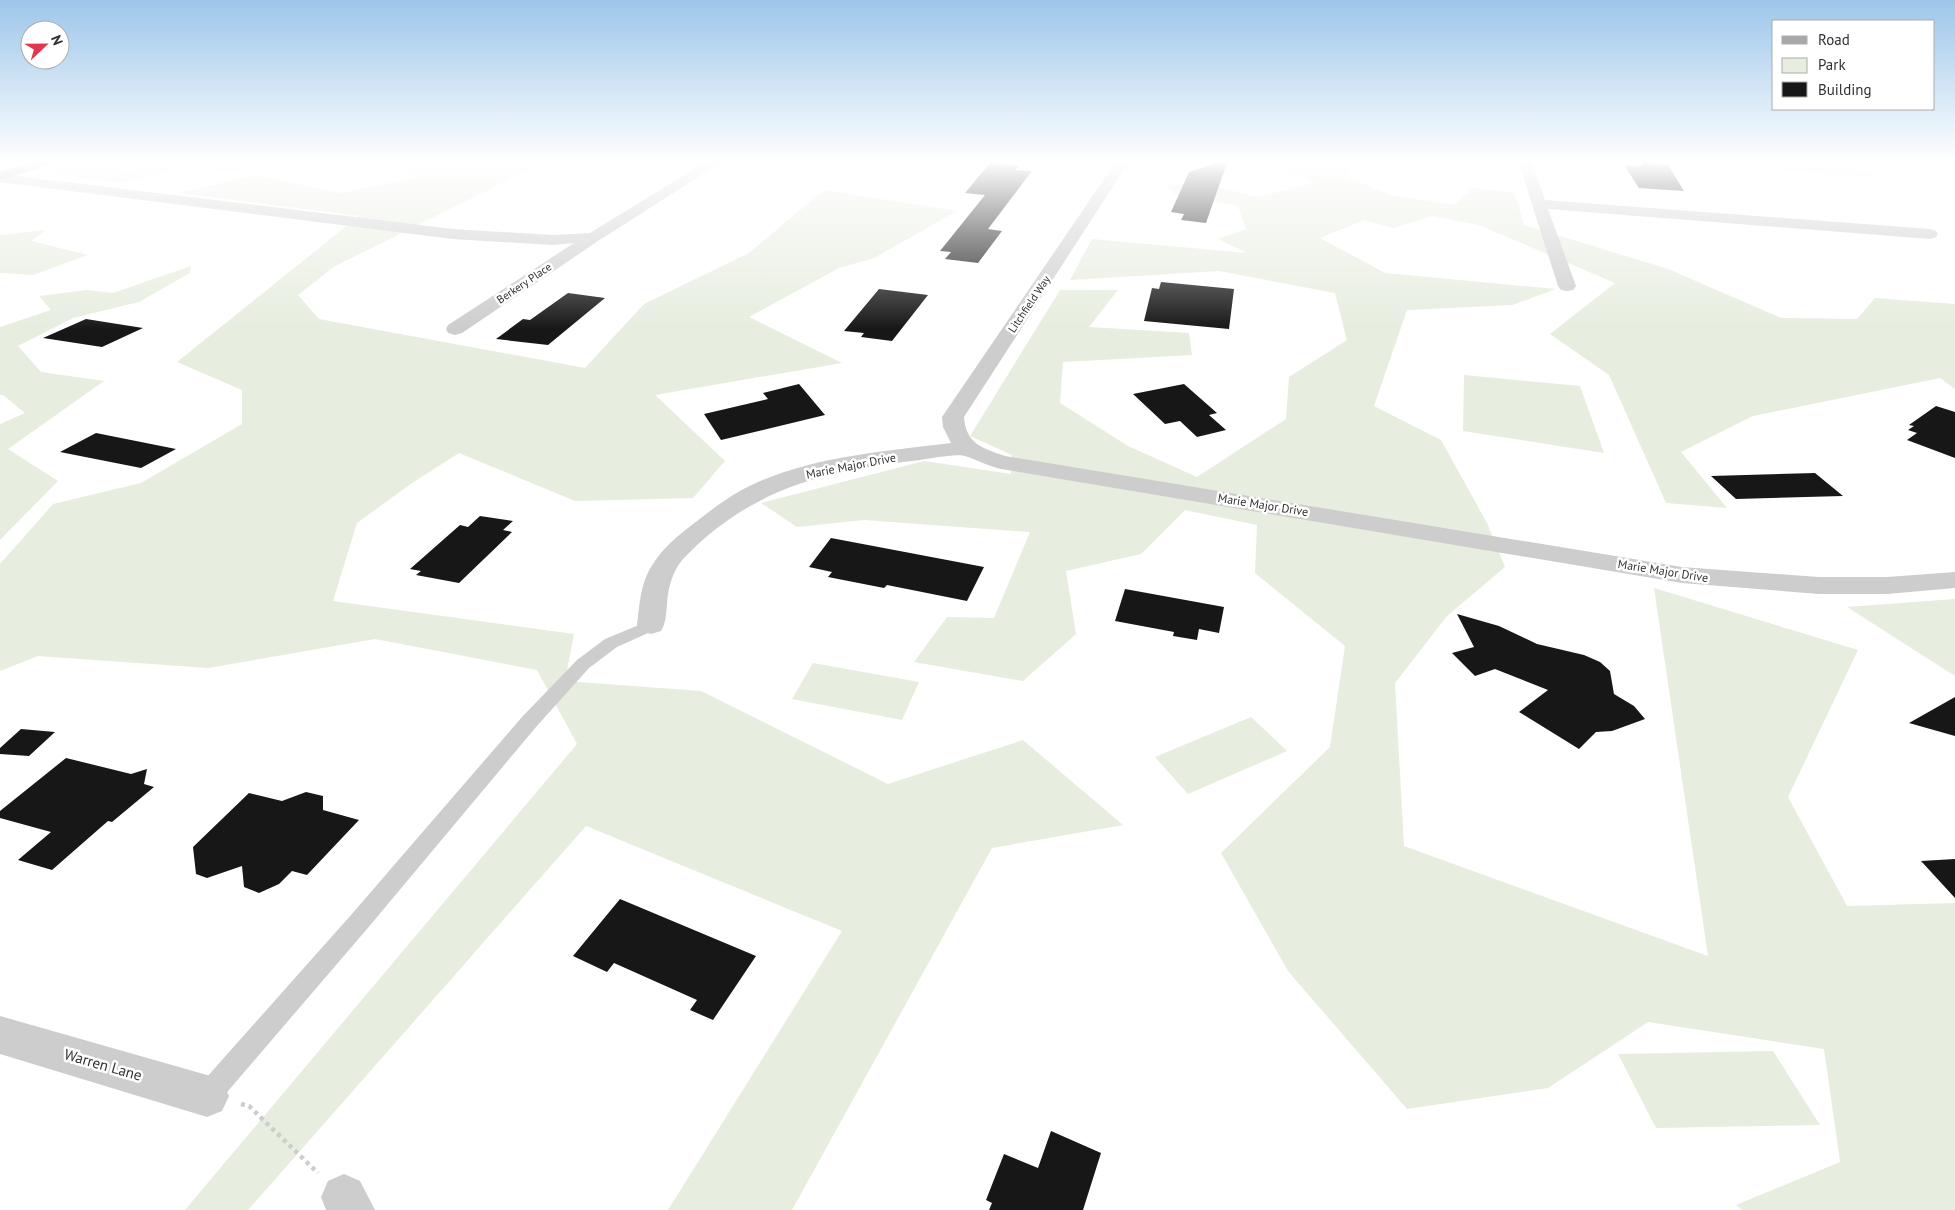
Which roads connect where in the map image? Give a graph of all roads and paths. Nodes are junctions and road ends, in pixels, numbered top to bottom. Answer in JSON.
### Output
{"nodes":[{"id":1,"x":313,"y":216,"type":"edge"},
{"id":2,"x":627,"y":216,"type":"edge"},
{"id":3,"x":1086,"y":216,"type":"edge"},
{"id":4,"x":1543,"y":216,"type":"edge"},
{"id":5,"x":1701,"y":216,"type":"edge"},
{"id":6,"x":1930,"y":234,"type":"dead end"},
{"id":7,"x":594,"y":237,"type":"junction"},
{"id":8,"x":1567,"y":286,"type":"dead end"},
{"id":9,"x":455,"y":329,"type":"dead end"},
{"id":10,"x":968,"y":448,"type":"junction"},
{"id":11,"x":1955,"y":580,"type":"edge"},
{"id":12,"x":651,"y":625,"type":"joint"},
{"id":13,"x":0,"y":1035,"type":"edge"},
{"id":14,"x":207,"y":1096,"type":"junction"},
{"id":15,"x":348,"y":1204,"type":"edge"}],
"edges":[{"from":1,"to":7,"type":"street","name":"Berkery Place"},
{"from":2,"to":7,"type":"street","name":"Berkery Place"},
{"from":3,"to":10,"type":"street","name":"Litchfield Way"},
{"from":4,"to":8,"type":"street"},
{"from":5,"to":6,"type":"street"},
{"from":7,"to":9,"type":"street","name":"Berkery Place"},
{"from":10,"to":11,"type":"street","name":"Marie Major Drive"},
{"from":10,"to":12,"type":"street","name":"Marie Major Drive"},
{"from":12,"to":14,"type":"lane"},
{"from":13,"to":14,"type":"street","name":"Warren Lane"},
{"from":14,"to":15,"type":"path"}]}
